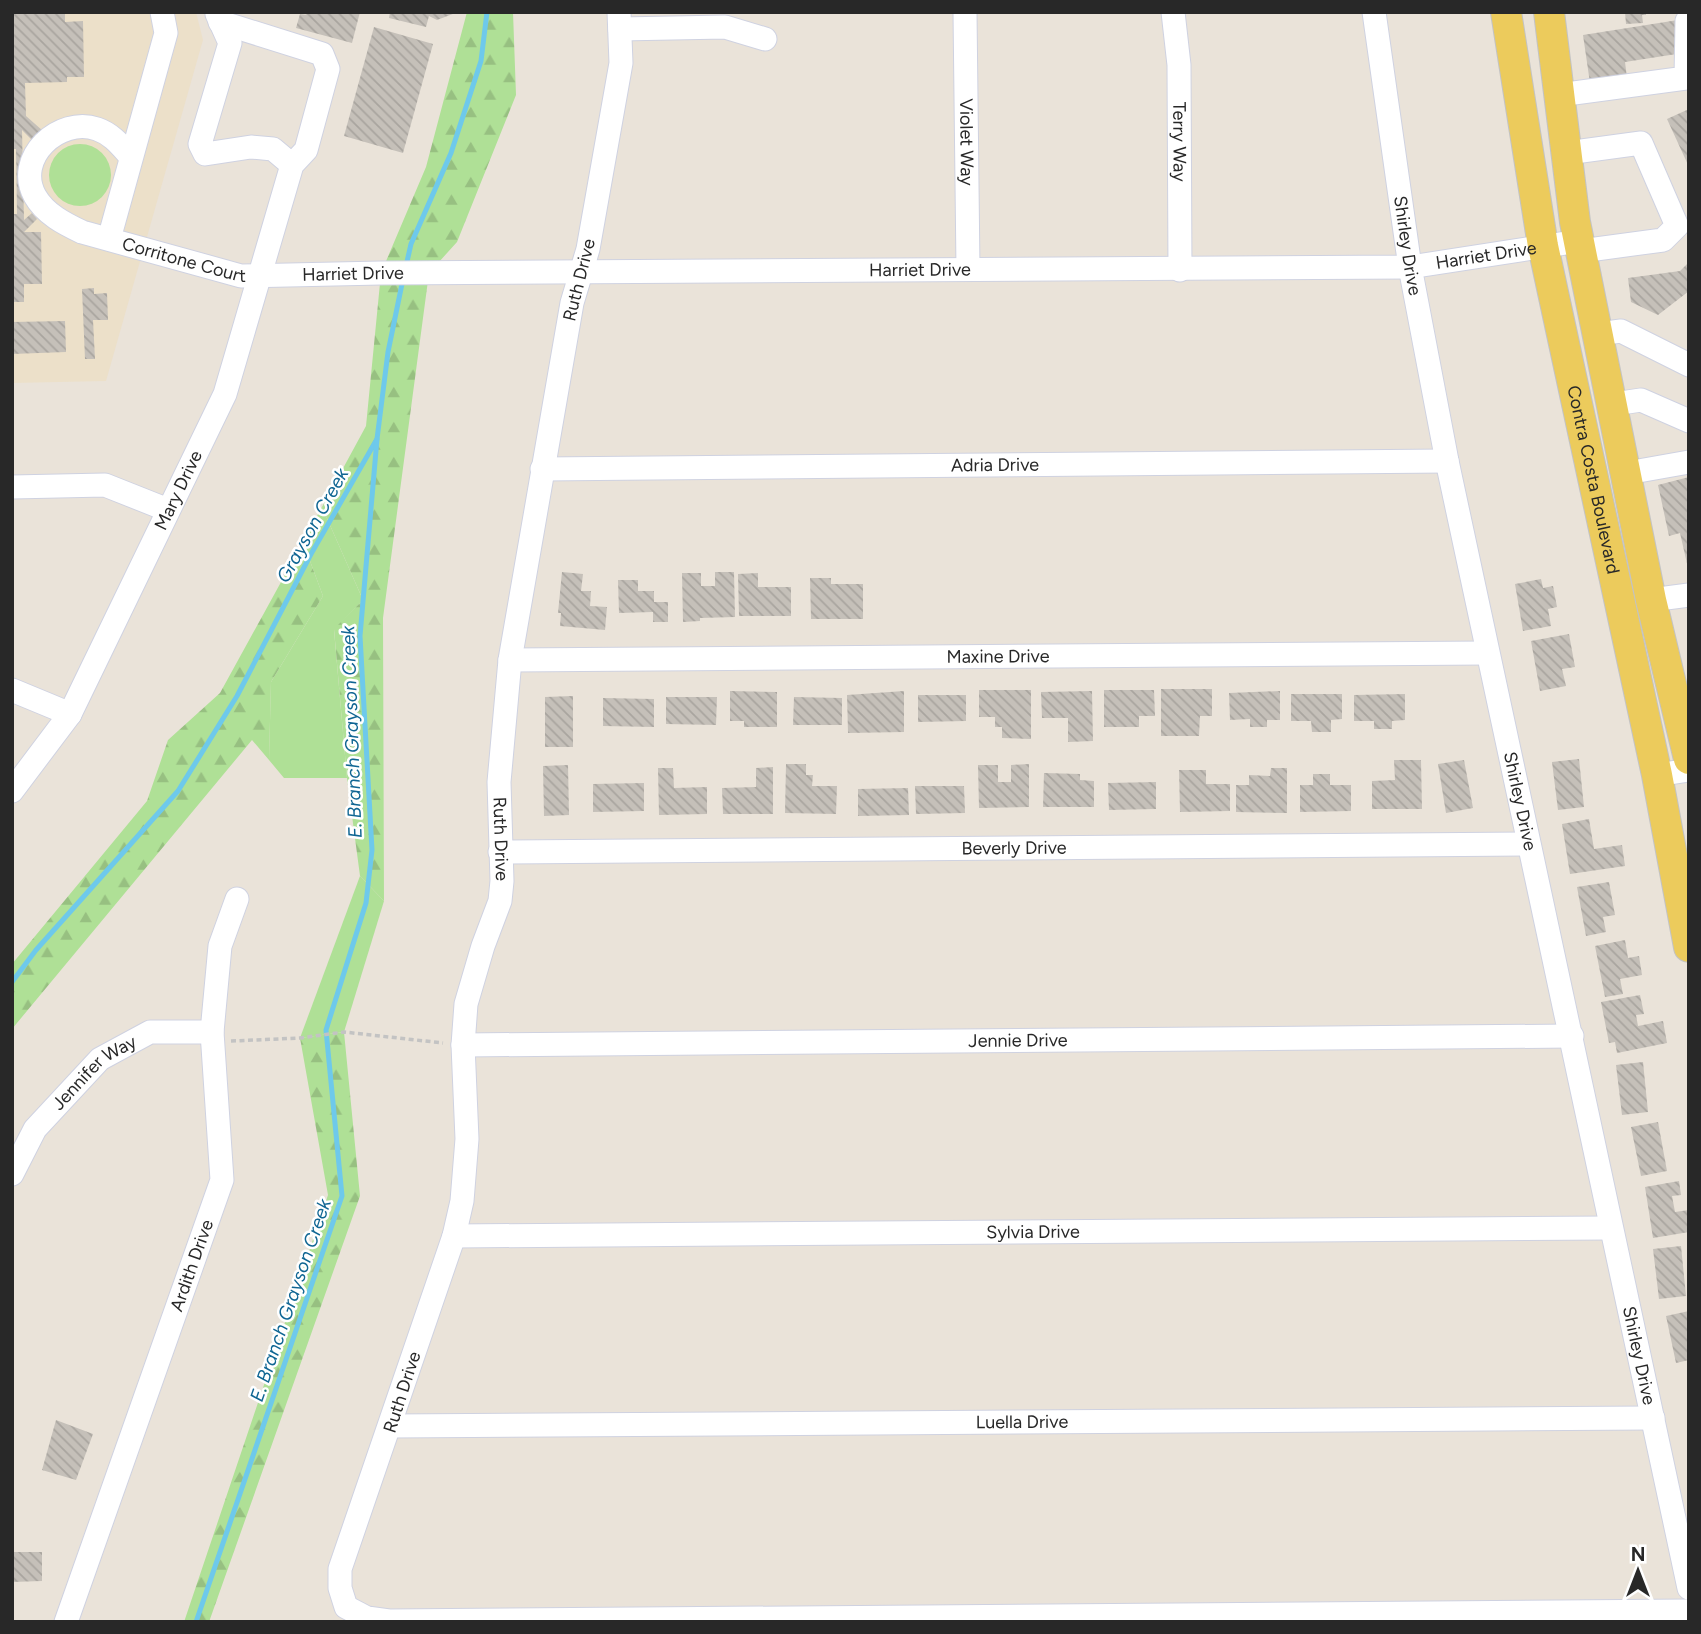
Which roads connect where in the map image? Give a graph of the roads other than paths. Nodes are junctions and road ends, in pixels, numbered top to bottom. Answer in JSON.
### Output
{"nodes":[{"id":1,"x":162,"y":12,"type":"edge"},
{"id":2,"x":965,"y":12,"type":"edge"},
{"id":3,"x":1173,"y":12,"type":"edge"},
{"id":4,"x":1374,"y":12,"type":"edge"},
{"id":5,"x":1506,"y":12,"type":"edge"},
{"id":6,"x":1549,"y":12,"type":"edge"},
{"id":7,"x":218,"y":17,"type":"edge"},
{"id":8,"x":619,"y":21,"type":"edge"},
{"id":9,"x":1687,"y":21,"type":"dead end"},
{"id":10,"x":765,"y":39,"type":"dead end"},
{"id":11,"x":1559,"y":95,"type":"junction"},
{"id":12,"x":1567,"y":153,"type":"junction"},
{"id":13,"x":131,"y":157,"type":"junction"},
{"id":14,"x":292,"y":165,"type":"junction"},
{"id":15,"x":109,"y":239,"type":"junction"},
{"id":16,"x":1543,"y":246,"type":"junction"},
{"id":17,"x":1580,"y":246,"type":"junction"},
{"id":18,"x":1410,"y":267,"type":"junction"},
{"id":19,"x":968,"y":269,"type":"junction"},
{"id":20,"x":1180,"y":270,"type":"junction"},
{"id":21,"x":580,"y":273,"type":"junction"},
{"id":22,"x":261,"y":275,"type":"junction"},
{"id":23,"x":1598,"y":334,"type":"junction"},
{"id":24,"x":1689,"y":365,"type":"edge"},
{"id":25,"x":1614,"y":404,"type":"junction"},
{"id":26,"x":1689,"y":421,"type":"edge"},
{"id":27,"x":1447,"y":461,"type":"junction"},
{"id":28,"x":1689,"y":462,"type":"edge"},
{"id":29,"x":542,"y":469,"type":"junction"},
{"id":30,"x":1627,"y":473,"type":"junction"},
{"id":31,"x":12,"y":487,"type":"edge"},
{"id":32,"x":168,"y":510,"type":"junction"},
{"id":33,"x":1689,"y":595,"type":"edge"},
{"id":34,"x":1651,"y":600,"type":"junction"},
{"id":35,"x":1487,"y":653,"type":"junction"},
{"id":36,"x":510,"y":660,"type":"junction"},
{"id":37,"x":12,"y":690,"type":"edge"},
{"id":38,"x":70,"y":714,"type":"junction"},
{"id":39,"x":1688,"y":747,"type":"edge"},
{"id":40,"x":1654,"y":762,"type":"junction"},
{"id":41,"x":1689,"y":770,"type":"edge"},
{"id":42,"x":12,"y":791,"type":"edge"},
{"id":43,"x":1528,"y":845,"type":"junction"},
{"id":44,"x":500,"y":852,"type":"junction"},
{"id":45,"x":237,"y":899,"type":"dead end"},
{"id":46,"x":1689,"y":947,"type":"edge"},
{"id":47,"x":1572,"y":1036,"type":"junction"},
{"id":48,"x":212,"y":1037,"type":"junction"},
{"id":49,"x":463,"y":1045,"type":"junction"},
{"id":50,"x":12,"y":1174,"type":"edge"},
{"id":51,"x":1611,"y":1228,"type":"junction"},
{"id":52,"x":454,"y":1236,"type":"junction"},
{"id":53,"x":1654,"y":1418,"type":"junction"},
{"id":54,"x":390,"y":1426,"type":"junction"},
{"id":55,"x":1689,"y":1588,"type":"edge"},
{"id":56,"x":1689,"y":1611,"type":"edge"},
{"id":57,"x":917,"y":1619,"type":"edge"},
{"id":58,"x":388,"y":1620,"type":"edge"},
{"id":59,"x":66,"y":1622,"type":"edge"}],
"edges":[{"from":1,"to":13,"type":"street"},
{"from":2,"to":19,"type":"street","name":"Violet Way"},
{"from":3,"to":20,"type":"street","name":"Terry Way"},
{"from":4,"to":18,"type":"street","name":"Shirley Drive"},
{"from":5,"to":16,"type":"main road","name":"Contra Costa Boulevard"},
{"from":6,"to":11,"type":"main road","name":"Contra Costa Boulevard"},
{"from":7,"to":14,"type":"street","name":"Mary Drive"},
{"from":7,"to":14,"type":"street"},
{"from":8,"to":10,"type":"street"},
{"from":8,"to":21,"type":"street","name":"Ruth Drive"},
{"from":9,"to":11,"type":"street"},
{"from":11,"to":12,"type":"main road","name":"Contra Costa Boulevard"},
{"from":12,"to":17,"type":"main road","name":"Contra Costa Boulevard"},
{"from":12,"to":17,"type":"street","name":"Harriet Drive"},
{"from":13,"to":15,"type":"street"},
{"from":13,"to":15,"type":"street"},
{"from":14,"to":22,"type":"street","name":"Mary Drive"},
{"from":15,"to":22,"type":"street","name":"Corritone Court"},
{"from":16,"to":17,"type":"street","name":"Harriet Drive"},
{"from":16,"to":18,"type":"street","name":"Harriet Drive"},
{"from":16,"to":40,"type":"main road","name":"Contra Costa Boulevard"},
{"from":17,"to":23,"type":"main road","name":"Contra Costa Boulevard"},
{"from":18,"to":20,"type":"street","name":"Harriet Drive"},
{"from":18,"to":27,"type":"street","name":"Shirley Drive"},
{"from":19,"to":20,"type":"street","name":"Harriet Drive"},
{"from":19,"to":21,"type":"street","name":"Harriet Drive"},
{"from":21,"to":22,"type":"street","name":"Harriet Drive"},
{"from":21,"to":29,"type":"street","name":"Ruth Drive"},
{"from":22,"to":32,"type":"street","name":"Mary Drive"},
{"from":23,"to":24,"type":"street"},
{"from":23,"to":25,"type":"main road","name":"Contra Costa Boulevard"},
{"from":25,"to":26,"type":"street"},
{"from":25,"to":30,"type":"main road","name":"Contra Costa Boulevard"},
{"from":27,"to":29,"type":"street","name":"Adria Drive"},
{"from":27,"to":35,"type":"street","name":"Shirley Drive"},
{"from":28,"to":30,"type":"street"},
{"from":29,"to":36,"type":"street","name":"Ruth Drive"},
{"from":30,"to":34,"type":"main road","name":"Contra Costa Boulevard"},
{"from":31,"to":32,"type":"street"},
{"from":32,"to":38,"type":"street","name":"Mary Drive"},
{"from":33,"to":34,"type":"street"},
{"from":34,"to":39,"type":"main road","name":"Contra Costa Boulevard"},
{"from":35,"to":36,"type":"street","name":"Maxine Drive"},
{"from":35,"to":43,"type":"street","name":"Shirley Drive"},
{"from":36,"to":44,"type":"street","name":"Ruth Drive"},
{"from":37,"to":38,"type":"street"},
{"from":38,"to":42,"type":"street","name":"Mary Drive"},
{"from":39,"to":40,"type":"street"},
{"from":40,"to":41,"type":"street"},
{"from":40,"to":46,"type":"main road","name":"Contra Costa Boulevard"},
{"from":43,"to":44,"type":"street","name":"Beverly Drive"},
{"from":43,"to":47,"type":"street","name":"Shirley Drive"},
{"from":44,"to":49,"type":"street","name":"Ruth Drive"},
{"from":45,"to":48,"type":"street","name":"Ardith Drive"},
{"from":47,"to":49,"type":"street","name":"Jennie Drive"},
{"from":47,"to":51,"type":"street","name":"Shirley Drive"},
{"from":48,"to":50,"type":"street","name":"Jennifer Way"},
{"from":48,"to":59,"type":"street","name":"Ardith Drive"},
{"from":49,"to":52,"type":"street","name":"Ruth Drive"},
{"from":51,"to":52,"type":"street","name":"Sylvia Drive"},
{"from":51,"to":53,"type":"street","name":"Shirley Drive"},
{"from":52,"to":54,"type":"street","name":"Ruth Drive"},
{"from":53,"to":54,"type":"street","name":"Luella Drive"},
{"from":53,"to":55,"type":"street","name":"Shirley Drive"},
{"from":54,"to":58,"type":"street","name":"Ruth Drive"},
{"from":56,"to":57,"type":"street"},
{"from":57,"to":58,"type":"street"}]}
